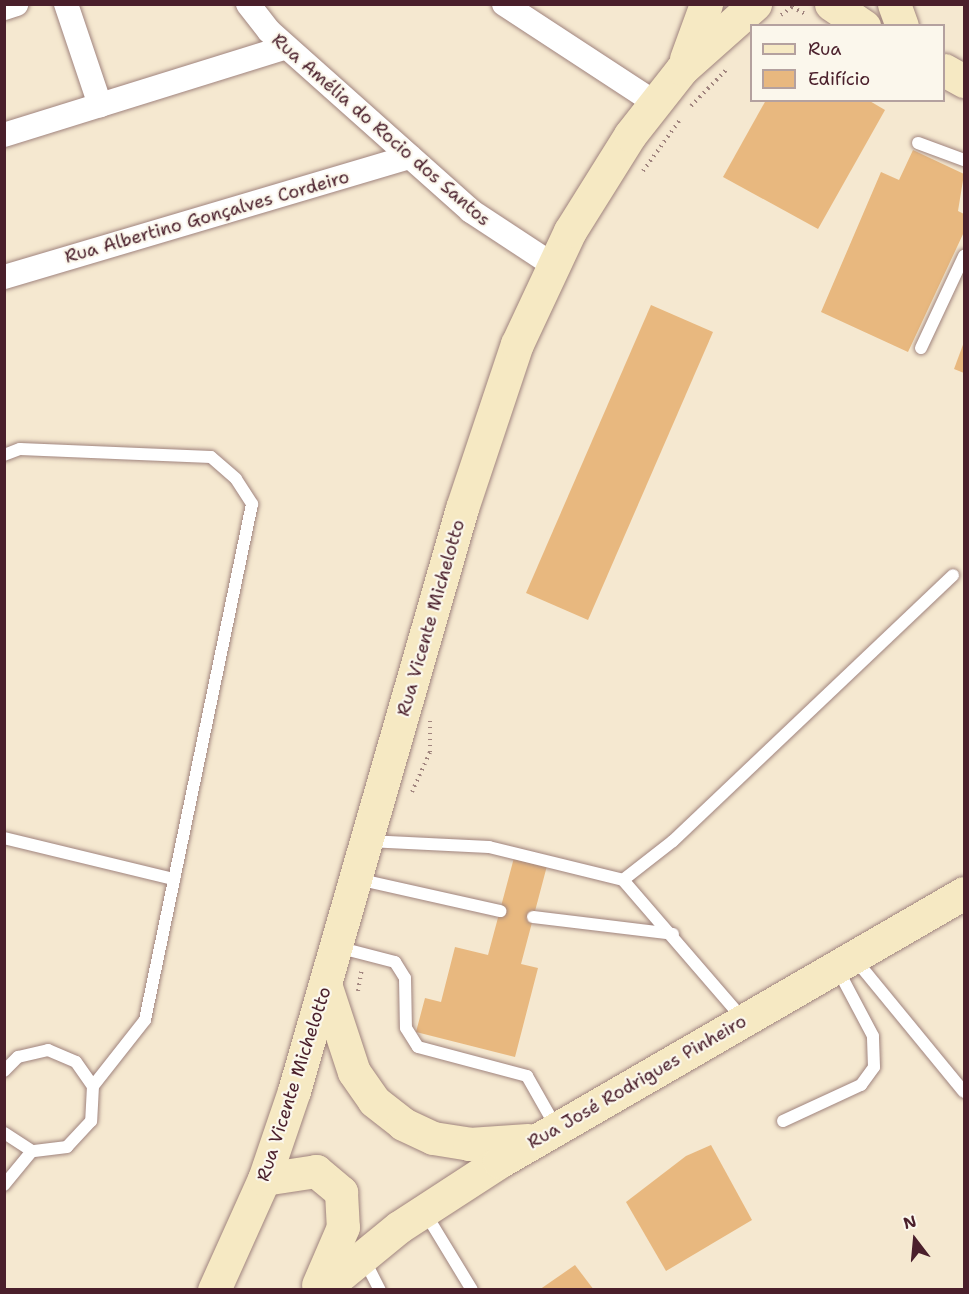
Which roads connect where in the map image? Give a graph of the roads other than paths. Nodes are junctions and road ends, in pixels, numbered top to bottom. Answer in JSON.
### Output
{"nodes":[{"id":1,"x":16,"y":4,"type":"edge"},
{"id":2,"x":66,"y":4,"type":"edge"},
{"id":3,"x":248,"y":4,"type":"edge"},
{"id":4,"x":504,"y":4,"type":"edge"},
{"id":5,"x":706,"y":4,"type":"edge"},
{"id":6,"x":894,"y":4,"type":"edge"},
{"id":7,"x":4,"y":8,"type":"edge"},
{"id":8,"x":822,"y":12,"type":"edge"},
{"id":9,"x":765,"y":13,"type":"edge"},
{"id":10,"x":858,"y":24,"type":"edge"},
{"id":11,"x":901,"y":24,"type":"edge"},
{"id":12,"x":286,"y":47,"type":"junction"},
{"id":13,"x":682,"y":69,"type":"junction"},
{"id":14,"x":945,"y":71,"type":"edge"},
{"id":15,"x":964,"y":81,"type":"edge"},
{"id":16,"x":100,"y":105,"type":"junction"},
{"id":17,"x":668,"y":110,"type":"junction"},
{"id":18,"x":4,"y":135,"type":"edge"},
{"id":19,"x":918,"y":143,"type":"dead end"},
{"id":20,"x":410,"y":157,"type":"junction"},
{"id":21,"x":964,"y":160,"type":"edge"},
{"id":22,"x":964,"y":256,"type":"edge"},
{"id":23,"x":553,"y":265,"type":"junction"},
{"id":24,"x":4,"y":277,"type":"edge"},
{"id":25,"x":921,"y":348,"type":"dead end"},
{"id":26,"x":4,"y":455,"type":"edge"},
{"id":27,"x":953,"y":575,"type":"dead end"},
{"id":28,"x":4,"y":838,"type":"edge"},
{"id":29,"x":368,"y":842,"type":"junction"},
{"id":30,"x":174,"y":879,"type":"junction"},
{"id":31,"x":357,"y":879,"type":"junction"},
{"id":32,"x":623,"y":880,"type":"junction"},
{"id":33,"x":964,"y":892,"type":"edge"},
{"id":34,"x":500,"y":911,"type":"dead end"},
{"id":35,"x":533,"y":917,"type":"dead end"},
{"id":36,"x":674,"y":934,"type":"junction"},
{"id":37,"x":351,"y":951,"type":"junction"},
{"id":38,"x":845,"y":962,"type":"junction"},
{"id":39,"x":326,"y":987,"type":"junction"},
{"id":40,"x":744,"y":1020,"type":"junction"},
{"id":41,"x":4,"y":1071,"type":"edge"},
{"id":42,"x":93,"y":1086,"type":"junction"},
{"id":43,"x":964,"y":1092,"type":"edge"},
{"id":44,"x":783,"y":1121,"type":"dead end"},
{"id":45,"x":4,"y":1133,"type":"edge"},
{"id":46,"x":548,"y":1133,"type":"junction"},
{"id":47,"x":32,"y":1152,"type":"junction"},
{"id":48,"x":264,"y":1179,"type":"junction"},
{"id":49,"x":4,"y":1185,"type":"edge"},
{"id":50,"x":423,"y":1210,"type":"junction"},
{"id":51,"x":362,"y":1255,"type":"junction"},
{"id":52,"x":214,"y":1290,"type":"edge"},
{"id":53,"x":316,"y":1290,"type":"edge"},
{"id":54,"x":322,"y":1290,"type":"edge"},
{"id":55,"x":380,"y":1290,"type":"edge"},
{"id":56,"x":472,"y":1290,"type":"edge"}],
"edges":[{"from":1,"to":7,"type":"street"},
{"from":2,"to":16,"type":"street"},
{"from":3,"to":12,"type":"street","name":"Rua Amélia do Rocio dos Santos"},
{"from":4,"to":17,"type":"street"},
{"from":5,"to":13,"type":"main road"},
{"from":6,"to":11,"type":"main road"},
{"from":8,"to":10,"type":"main road"},
{"from":9,"to":13,"type":"main road","name":"Rua Vicente Michelotto"},
{"from":12,"to":16,"type":"street"},
{"from":12,"to":20,"type":"street","name":"Rua Amélia do Rocio dos Santos"},
{"from":13,"to":17,"type":"main road","name":"Rua Vicente Michelotto"},
{"from":14,"to":15,"type":"main road"},
{"from":16,"to":18,"type":"street"},
{"from":17,"to":23,"type":"main road","name":"Rua Vicente Michelotto"},
{"from":19,"to":21,"type":"lane"},
{"from":20,"to":23,"type":"street","name":"Rua Amélia do Rocio dos Santos"},
{"from":20,"to":24,"type":"street","name":"Rua Albertino Gonçalves Cordeiro"},
{"from":22,"to":25,"type":"lane"},
{"from":23,"to":29,"type":"main road","name":"Rua Vicente Michelotto"},
{"from":26,"to":30,"type":"lane"},
{"from":27,"to":32,"type":"lane"},
{"from":28,"to":30,"type":"lane"},
{"from":29,"to":31,"type":"main road","name":"Rua Vicente Michelotto"},
{"from":29,"to":32,"type":"lane"},
{"from":30,"to":42,"type":"lane"},
{"from":31,"to":34,"type":"lane"},
{"from":31,"to":37,"type":"main road","name":"Rua Vicente Michelotto"},
{"from":32,"to":36,"type":"lane"},
{"from":33,"to":38,"type":"main road","name":"Rua José Rodrigues Pinheiro"},
{"from":35,"to":36,"type":"lane"},
{"from":36,"to":40,"type":"lane"},
{"from":37,"to":39,"type":"main road","name":"Rua Vicente Michelotto"},
{"from":37,"to":46,"type":"lane"},
{"from":38,"to":40,"type":"main road","name":"Rua José Rodrigues Pinheiro"},
{"from":38,"to":43,"type":"lane"},
{"from":38,"to":44,"type":"lane"},
{"from":39,"to":46,"type":"main road"},
{"from":39,"to":48,"type":"main road","name":"Rua Vicente Michelotto"},
{"from":40,"to":46,"type":"main road","name":"Rua José Rodrigues Pinheiro"},
{"from":41,"to":42,"type":"lane"},
{"from":42,"to":47,"type":"lane"},
{"from":45,"to":47,"type":"lane"},
{"from":46,"to":50,"type":"main road","name":"Rua José Rodrigues Pinheiro"},
{"from":47,"to":49,"type":"lane"},
{"from":48,"to":52,"type":"main road","name":"Rua Vicente Michelotto"},
{"from":48,"to":53,"type":"main road"},
{"from":50,"to":51,"type":"main road","name":"Rua José Rodrigues Pinheiro"},
{"from":50,"to":56,"type":"lane"},
{"from":51,"to":54,"type":"main road","name":"Rua José Rodrigues Pinheiro"},
{"from":51,"to":55,"type":"lane"}]}
